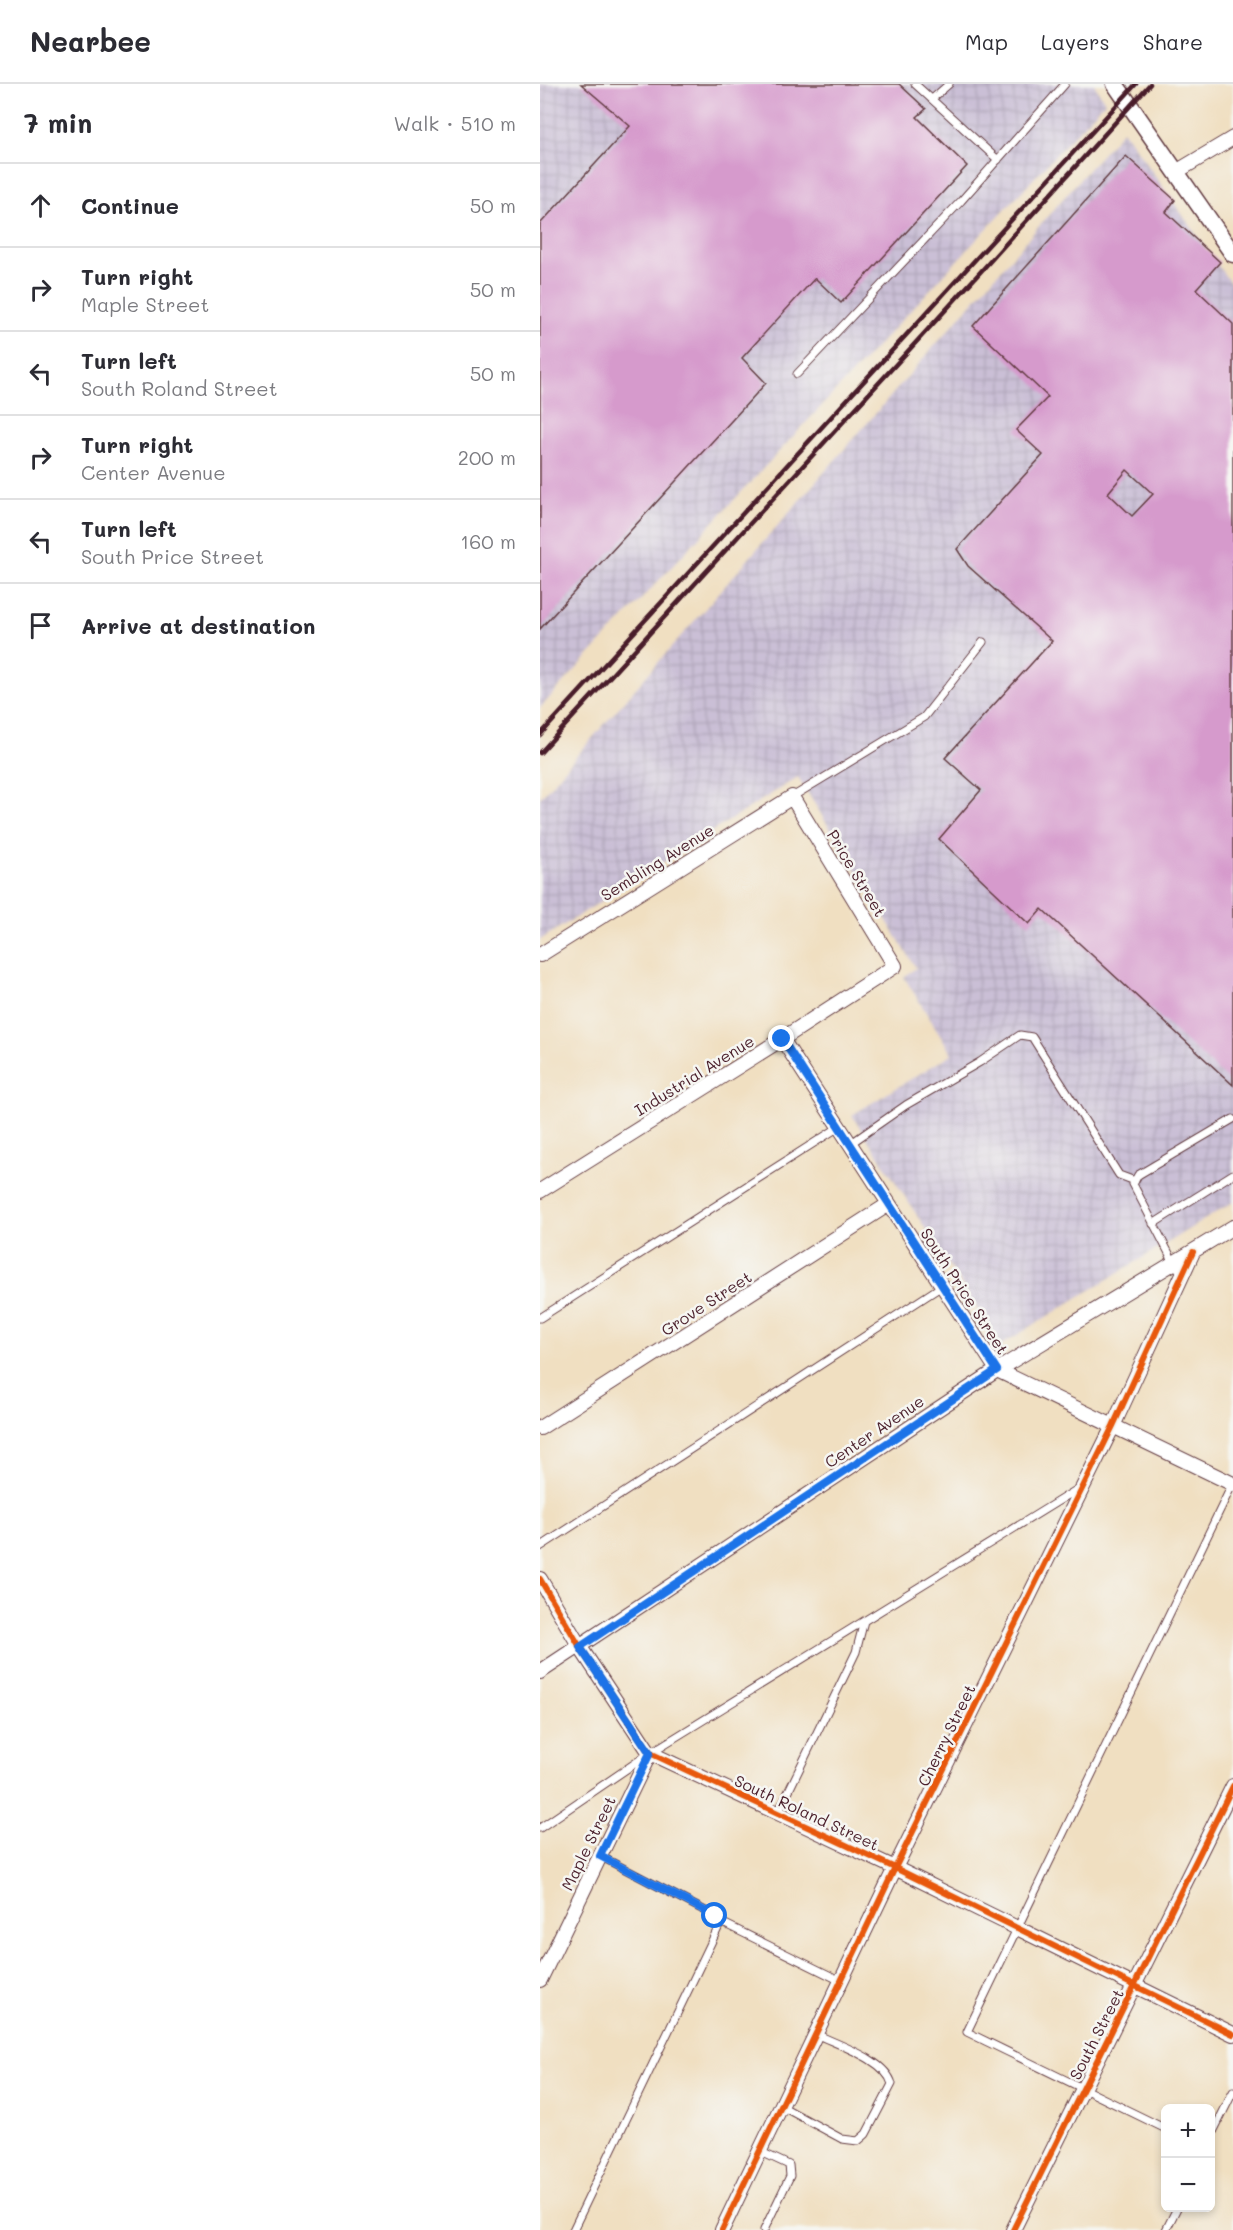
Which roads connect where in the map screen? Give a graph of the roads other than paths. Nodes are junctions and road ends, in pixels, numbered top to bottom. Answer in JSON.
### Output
{"nodes":[{"id":1,"x":915,"y":84,"type":"edge"},
{"id":2,"x":949,"y":84,"type":"edge"},
{"id":3,"x":1065,"y":84,"type":"edge"},
{"id":4,"x":1115,"y":84,"type":"edge"},
{"id":5,"x":932,"y":99,"type":"junction"},
{"id":6,"x":1233,"y":138,"type":"edge"},
{"id":7,"x":998,"y":160,"type":"junction"},
{"id":8,"x":1176,"y":172,"type":"junction"},
{"id":9,"x":1233,"y":254,"type":"edge"},
{"id":10,"x":797,"y":374,"type":"dead end"},
{"id":11,"x":983,"y":642,"type":"dead end"},
{"id":12,"x":792,"y":797,"type":"junction"},
{"id":13,"x":540,"y":955,"type":"edge"},
{"id":14,"x":895,"y":966,"type":"joint"},
{"id":15,"x":782,"y":1039,"type":"junction"},
{"id":16,"x":1233,"y":1119,"type":"edge"},
{"id":17,"x":839,"y":1127,"type":"junction"},
{"id":18,"x":850,"y":1144,"type":"junction"},
{"id":19,"x":1233,"y":1174,"type":"edge"},
{"id":20,"x":1135,"y":1181,"type":"junction"},
{"id":21,"x":540,"y":1191,"type":"edge"},
{"id":22,"x":889,"y":1204,"type":"junction"},
{"id":23,"x":1153,"y":1224,"type":"junction"},
{"id":24,"x":1233,"y":1227,"type":"edge"},
{"id":25,"x":1178,"y":1269,"type":"junction"},
{"id":26,"x":942,"y":1286,"type":"junction"},
{"id":27,"x":540,"y":1318,"type":"edge"},
{"id":28,"x":997,"y":1370,"type":"junction"},
{"id":29,"x":1113,"y":1426,"type":"junction"},
{"id":30,"x":540,"y":1428,"type":"edge"},
{"id":31,"x":1233,"y":1483,"type":"edge"},
{"id":32,"x":1083,"y":1486,"type":"junction"},
{"id":33,"x":540,"y":1547,"type":"edge"},
{"id":34,"x":540,"y":1579,"type":"edge"},
{"id":35,"x":864,"y":1621,"type":"junction"},
{"id":36,"x":580,"y":1647,"type":"junction"},
{"id":37,"x":540,"y":1672,"type":"edge"},
{"id":38,"x":650,"y":1753,"type":"junction"},
{"id":39,"x":1233,"y":1786,"type":"edge"},
{"id":40,"x":778,"y":1813,"type":"junction"},
{"id":41,"x":540,"y":1828,"type":"edge"},
{"id":42,"x":600,"y":1856,"type":"junction"},
{"id":43,"x":895,"y":1868,"type":"junction"},
{"id":44,"x":721,"y":1922,"type":"junction"},
{"id":45,"x":1016,"y":1928,"type":"junction"},
{"id":46,"x":540,"y":1980,"type":"edge"},
{"id":47,"x":841,"y":1981,"type":"junction"},
{"id":48,"x":1135,"y":1986,"type":"junction"},
{"id":49,"x":816,"y":2034,"type":"junction"},
{"id":50,"x":1233,"y":2034,"type":"edge"},
{"id":51,"x":1084,"y":2089,"type":"junction"},
{"id":52,"x":1233,"y":2092,"type":"edge"},
{"id":53,"x":781,"y":2106,"type":"junction"},
{"id":54,"x":1161,"y":2127,"type":"edge"},
{"id":55,"x":1215,"y":2128,"type":"edge"},
{"id":56,"x":759,"y":2151,"type":"junction"},
{"id":57,"x":1175,"y":2212,"type":"edge"},
{"id":58,"x":573,"y":2230,"type":"edge"},
{"id":59,"x":722,"y":2230,"type":"edge"},
{"id":60,"x":764,"y":2230,"type":"edge"},
{"id":61,"x":1013,"y":2230,"type":"edge"},
{"id":62,"x":1166,"y":2230,"type":"edge"}],
"edges":[{"from":1,"to":5,"type":"lane"},
{"from":2,"to":5,"type":"lane"},
{"from":3,"to":7,"type":"lane"},
{"from":4,"to":8,"type":"street"},
{"from":5,"to":7,"type":"lane"},
{"from":6,"to":8,"type":"street"},
{"from":7,"to":10,"type":"lane"},
{"from":8,"to":9,"type":"street"},
{"from":11,"to":12,"type":"lane"},
{"from":12,"to":13,"type":"street","name":"Sembling Avenue"},
{"from":12,"to":14,"type":"street","name":"Price Street"},
{"from":14,"to":15,"type":"street","name":"Industrial Avenue"},
{"from":15,"to":17,"type":"street","name":"South Price Street"},
{"from":15,"to":21,"type":"street","name":"Industrial Avenue"},
{"from":16,"to":20,"type":"lane"},
{"from":17,"to":18,"type":"street","name":"South Price Street"},
{"from":17,"to":27,"type":"lane"},
{"from":18,"to":20,"type":"lane"},
{"from":18,"to":22,"type":"street","name":"South Price Street"},
{"from":19,"to":23,"type":"lane"},
{"from":20,"to":23,"type":"lane"},
{"from":22,"to":26,"type":"street","name":"South Price Street"},
{"from":22,"to":30,"type":"street","name":"Grove Street"},
{"from":23,"to":25,"type":"lane"},
{"from":24,"to":25,"type":"street","name":"Center Avenue"},
{"from":25,"to":28,"type":"street","name":"Center Avenue"},
{"from":25,"to":29,"type":"street","name":"Cherry Street"},
{"from":26,"to":28,"type":"street","name":"South Price Street"},
{"from":26,"to":33,"type":"lane"},
{"from":28,"to":29,"type":"street","name":"South Price Street"},
{"from":28,"to":36,"type":"street","name":"Center Avenue"},
{"from":29,"to":31,"type":"street","name":"South Price Street"},
{"from":29,"to":32,"type":"street","name":"Cherry Street"},
{"from":31,"to":45,"type":"lane"},
{"from":32,"to":35,"type":"lane"},
{"from":32,"to":43,"type":"street","name":"Cherry Street"},
{"from":34,"to":36,"type":"street"},
{"from":35,"to":38,"type":"lane"},
{"from":35,"to":40,"type":"lane"},
{"from":36,"to":37,"type":"street","name":"Center Avenue"},
{"from":36,"to":38,"type":"street"},
{"from":38,"to":40,"type":"street","name":"South Roland Street"},
{"from":38,"to":41,"type":"lane"},
{"from":38,"to":42,"type":"street","name":"Maple Street"},
{"from":39,"to":48,"type":"street","name":"South Street"},
{"from":40,"to":43,"type":"street","name":"South Roland Street"},
{"from":42,"to":44,"type":"lane"},
{"from":42,"to":46,"type":"street","name":"Maple Street"},
{"from":43,"to":45,"type":"street","name":"South Roland Street"},
{"from":43,"to":47,"type":"street","name":"Cherry Street"},
{"from":44,"to":47,"type":"lane"},
{"from":44,"to":58,"type":"lane"},
{"from":45,"to":48,"type":"street","name":"South Roland Street"},
{"from":45,"to":51,"type":"lane"},
{"from":47,"to":49,"type":"street","name":"Cherry Street"},
{"from":48,"to":50,"type":"street","name":"South Roland Street"},
{"from":48,"to":51,"type":"street","name":"South Street"},
{"from":49,"to":53,"type":"street","name":"Cherry Street"},
{"from":49,"to":53,"type":"lane"},
{"from":51,"to":54,"type":"lane"},
{"from":51,"to":61,"type":"street","name":"South Street"},
{"from":52,"to":55,"type":"lane"},
{"from":53,"to":56,"type":"street","name":"Cherry Street"},
{"from":56,"to":59,"type":"street","name":"Cherry Street"},
{"from":56,"to":60,"type":"lane"},
{"from":57,"to":62,"type":"lane"}]}
